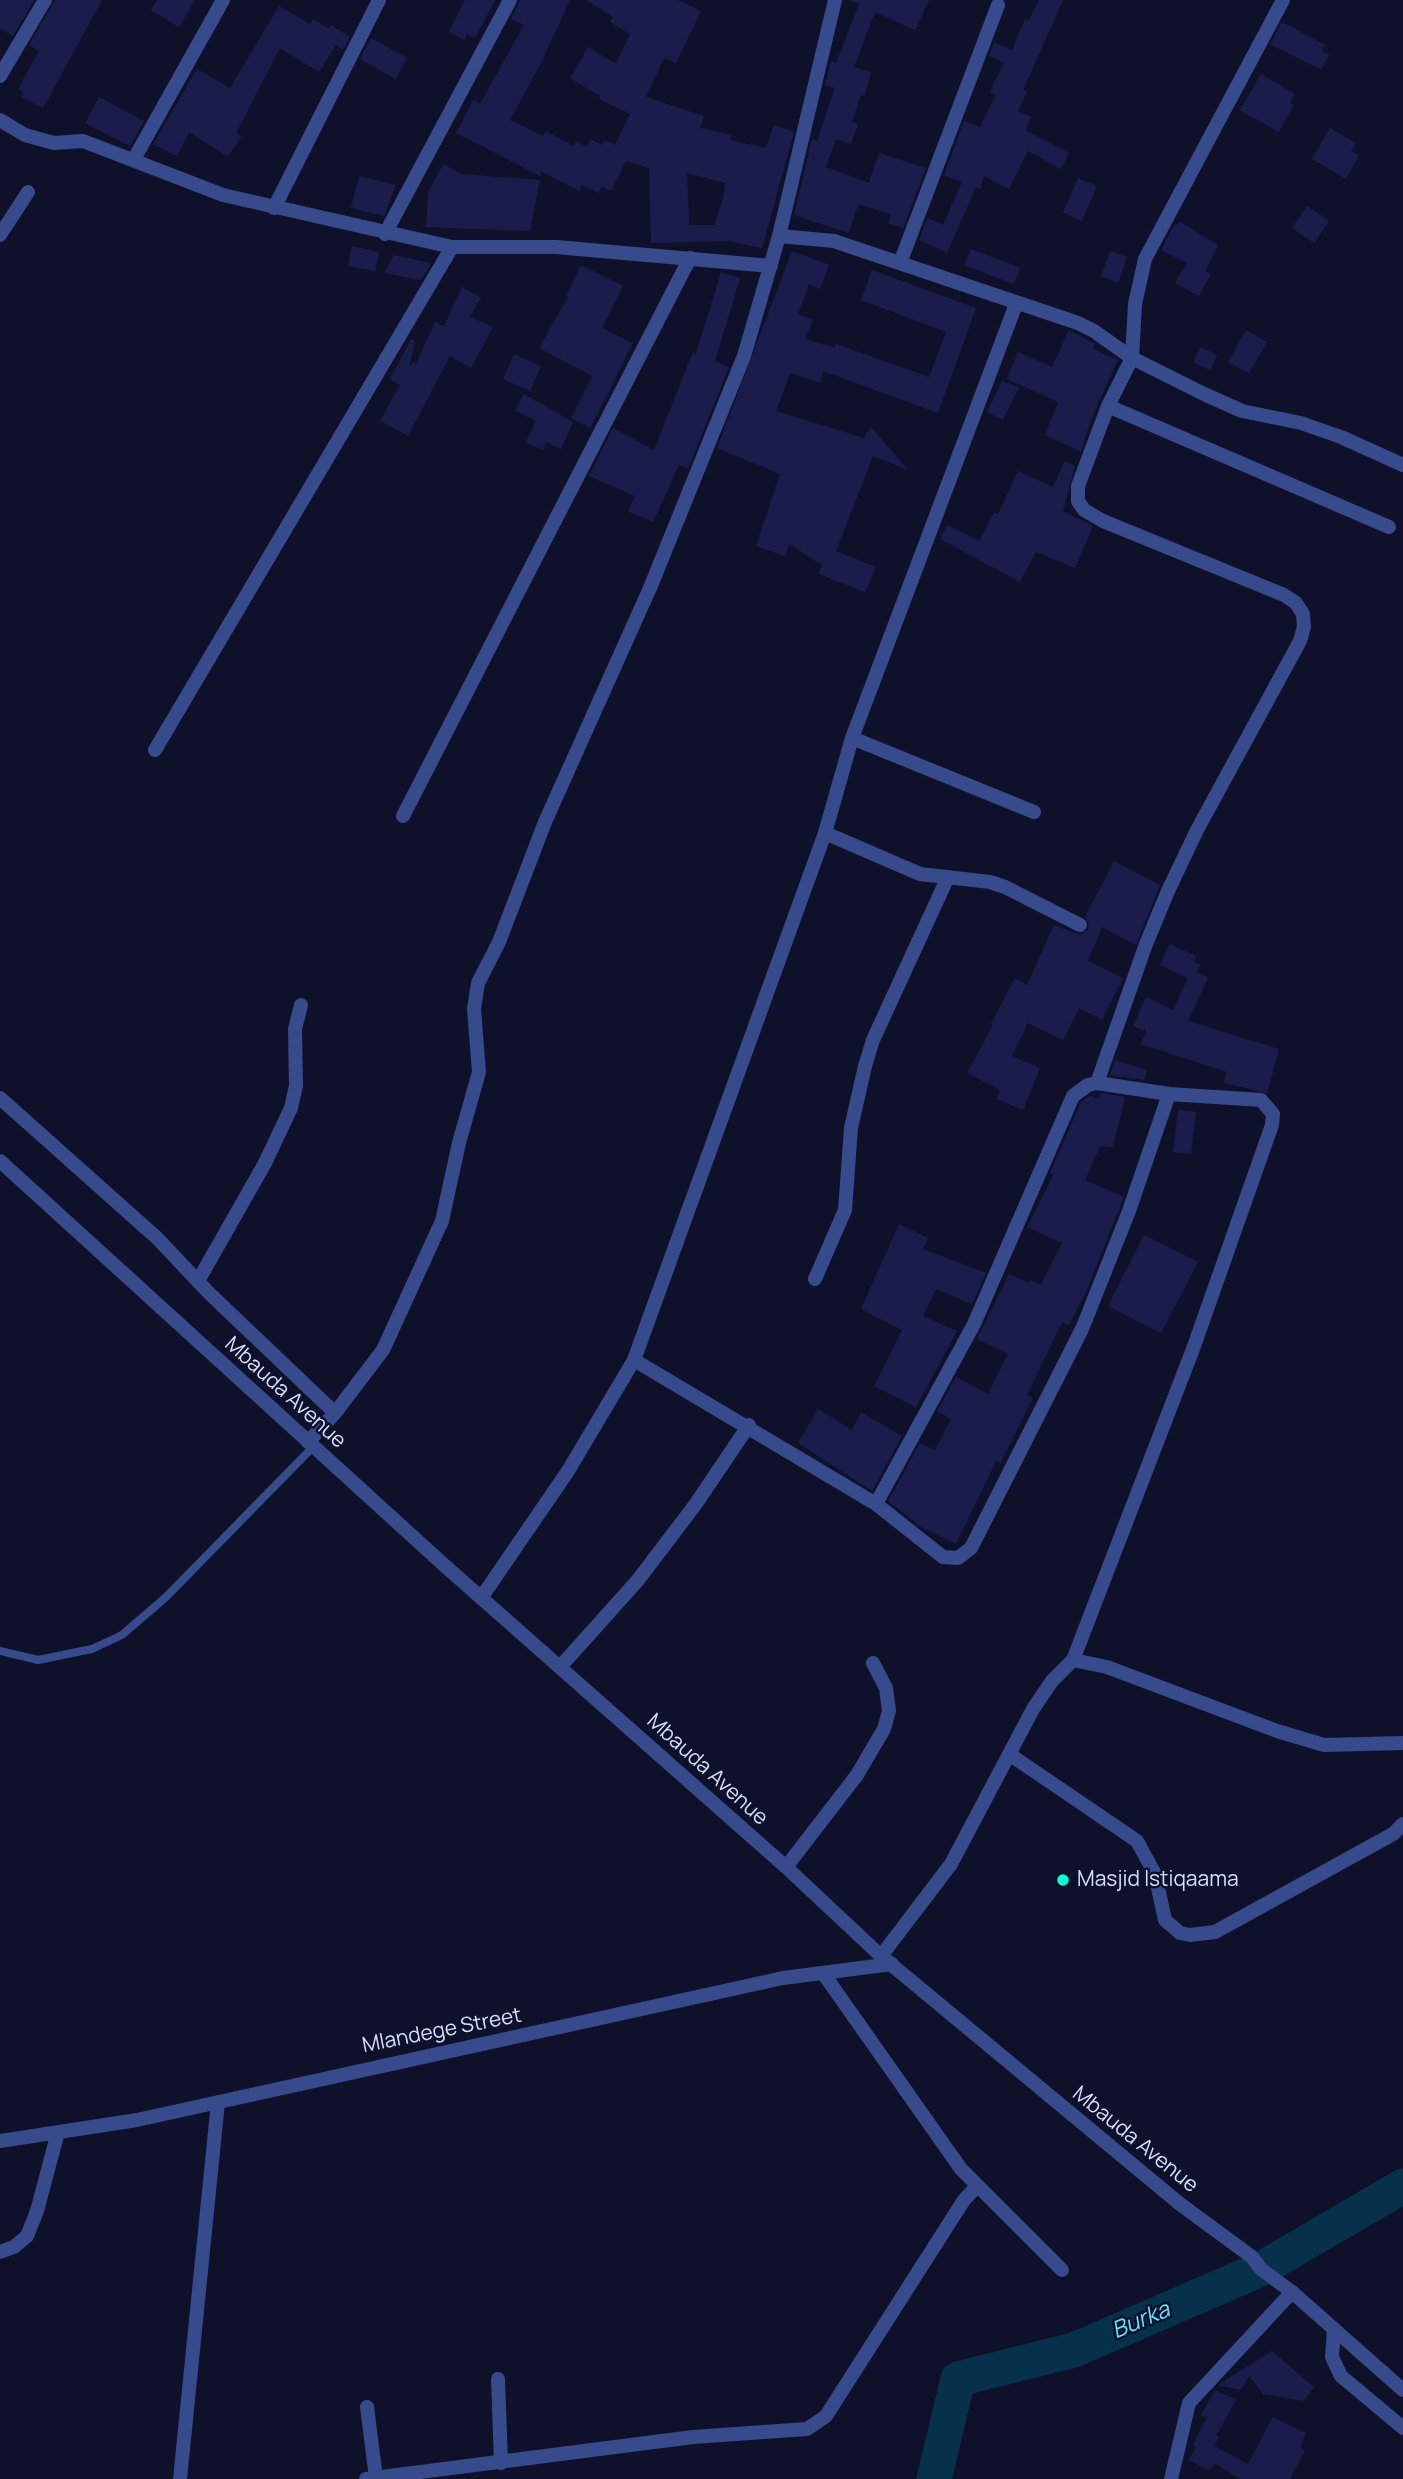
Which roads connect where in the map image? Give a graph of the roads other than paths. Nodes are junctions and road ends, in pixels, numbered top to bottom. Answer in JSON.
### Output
{"nodes":[{"id":1,"x":45,"y":0,"type":"edge"},
{"id":2,"x":223,"y":0,"type":"edge"},
{"id":3,"x":379,"y":0,"type":"edge"},
{"id":4,"x":510,"y":0,"type":"edge"},
{"id":5,"x":835,"y":0,"type":"edge"},
{"id":6,"x":1283,"y":0,"type":"edge"},
{"id":7,"x":998,"y":5,"type":"dead end"},
{"id":8,"x":0,"y":76,"type":"edge"},
{"id":9,"x":0,"y":120,"type":"edge"},
{"id":10,"x":134,"y":159,"type":"junction"},
{"id":11,"x":27,"y":192,"type":"dead end"},
{"id":12,"x":274,"y":208,"type":"junction"},
{"id":13,"x":384,"y":234,"type":"junction"},
{"id":14,"x":0,"y":235,"type":"edge"},
{"id":15,"x":779,"y":236,"type":"junction"},
{"id":16,"x":452,"y":247,"type":"junction"},
{"id":17,"x":690,"y":258,"type":"junction"},
{"id":18,"x":900,"y":263,"type":"junction"},
{"id":19,"x":771,"y":266,"type":"junction"},
{"id":20,"x":1016,"y":304,"type":"junction"},
{"id":21,"x":1132,"y":358,"type":"junction"},
{"id":22,"x":1108,"y":405,"type":"junction"},
{"id":23,"x":1403,"y":465,"type":"edge"},
{"id":24,"x":1389,"y":527,"type":"dead end"},
{"id":25,"x":852,"y":738,"type":"junction"},
{"id":26,"x":155,"y":750,"type":"dead end"},
{"id":27,"x":1034,"y":813,"type":"dead end"},
{"id":28,"x":402,"y":816,"type":"dead end"},
{"id":29,"x":825,"y":833,"type":"junction"},
{"id":30,"x":947,"y":879,"type":"junction"},
{"id":31,"x":1080,"y":925,"type":"dead end"},
{"id":32,"x":301,"y":1005,"type":"dead end"},
{"id":33,"x":1097,"y":1083,"type":"junction"},
{"id":34,"x":1169,"y":1094,"type":"junction"},
{"id":35,"x":0,"y":1098,"type":"edge"},
{"id":36,"x":0,"y":1161,"type":"edge"},
{"id":37,"x":815,"y":1279,"type":"dead end"},
{"id":38,"x":198,"y":1281,"type":"junction"},
{"id":39,"x":634,"y":1360,"type":"junction"},
{"id":40,"x":335,"y":1413,"type":"junction"},
{"id":41,"x":749,"y":1425,"type":"junction"},
{"id":42,"x":310,"y":1444,"type":"junction"},
{"id":43,"x":876,"y":1504,"type":"junction"},
{"id":44,"x":481,"y":1598,"type":"junction"},
{"id":45,"x":0,"y":1651,"type":"edge"},
{"id":46,"x":1073,"y":1660,"type":"junction"},
{"id":47,"x":873,"y":1663,"type":"dead end"},
{"id":48,"x":560,"y":1667,"type":"junction"},
{"id":49,"x":1403,"y":1743,"type":"edge"},
{"id":50,"x":1009,"y":1754,"type":"junction"},
{"id":51,"x":1403,"y":1824,"type":"edge"},
{"id":52,"x":786,"y":1867,"type":"junction"},
{"id":53,"x":887,"y":1960,"type":"junction"},
{"id":54,"x":823,"y":1973,"type":"junction"},
{"id":55,"x":218,"y":2102,"type":"junction"},
{"id":56,"x":58,"y":2132,"type":"junction"},
{"id":57,"x":0,"y":2141,"type":"edge"},
{"id":58,"x":977,"y":2186,"type":"junction"},
{"id":59,"x":0,"y":2252,"type":"edge"},
{"id":60,"x":1062,"y":2270,"type":"dead end"},
{"id":61,"x":1292,"y":2292,"type":"junction"},
{"id":62,"x":1334,"y":2329,"type":"junction"},
{"id":63,"x":498,"y":2379,"type":"dead end"},
{"id":64,"x":1403,"y":2390,"type":"edge"},
{"id":65,"x":367,"y":2407,"type":"dead end"},
{"id":66,"x":1403,"y":2428,"type":"edge"},
{"id":67,"x":501,"y":2463,"type":"junction"},
{"id":68,"x":371,"y":2478,"type":"edge"},
{"id":69,"x":180,"y":2479,"type":"edge"},
{"id":70,"x":1171,"y":2479,"type":"edge"}],
"edges":[{"from":1,"to":8,"type":"street"},
{"from":2,"to":10,"type":"street"},
{"from":3,"to":12,"type":"street"},
{"from":4,"to":13,"type":"street"},
{"from":5,"to":15,"type":"street"},
{"from":6,"to":21,"type":"street"},
{"from":7,"to":18,"type":"street"},
{"from":9,"to":10,"type":"street"},
{"from":10,"to":12,"type":"street"},
{"from":11,"to":14,"type":"street"},
{"from":12,"to":13,"type":"street"},
{"from":13,"to":16,"type":"street"},
{"from":15,"to":18,"type":"street"},
{"from":15,"to":19,"type":"street"},
{"from":16,"to":17,"type":"street"},
{"from":16,"to":26,"type":"street"},
{"from":17,"to":19,"type":"street"},
{"from":17,"to":28,"type":"street"},
{"from":18,"to":20,"type":"street"},
{"from":19,"to":40,"type":"street"},
{"from":20,"to":21,"type":"street"},
{"from":20,"to":25,"type":"street"},
{"from":21,"to":22,"type":"street"},
{"from":21,"to":23,"type":"street"},
{"from":22,"to":24,"type":"street"},
{"from":22,"to":33,"type":"street"},
{"from":25,"to":27,"type":"street"},
{"from":25,"to":29,"type":"street"},
{"from":29,"to":30,"type":"street"},
{"from":29,"to":39,"type":"street"},
{"from":30,"to":31,"type":"street"},
{"from":30,"to":37,"type":"street"},
{"from":32,"to":38,"type":"street"},
{"from":33,"to":34,"type":"street"},
{"from":33,"to":43,"type":"street"},
{"from":34,"to":43,"type":"street"},
{"from":34,"to":46,"type":"street"},
{"from":35,"to":38,"type":"street"},
{"from":36,"to":42,"type":"street","name":"Mbauda Avenue"},
{"from":38,"to":40,"type":"street"},
{"from":39,"to":41,"type":"street"},
{"from":39,"to":44,"type":"street"},
{"from":40,"to":42,"type":"street"},
{"from":41,"to":43,"type":"street"},
{"from":41,"to":48,"type":"street"},
{"from":42,"to":44,"type":"street","name":"Mbauda Avenue"},
{"from":42,"to":45,"type":"lane"},
{"from":44,"to":48,"type":"street","name":"Mbauda Avenue"},
{"from":46,"to":49,"type":"street"},
{"from":46,"to":50,"type":"street"},
{"from":47,"to":52,"type":"street"},
{"from":48,"to":52,"type":"street","name":"Mbauda Avenue"},
{"from":50,"to":51,"type":"street"},
{"from":50,"to":53,"type":"street"},
{"from":52,"to":53,"type":"street","name":"Mbauda Avenue"},
{"from":53,"to":54,"type":"street","name":"Mlandege Street"},
{"from":53,"to":61,"type":"street","name":"Mbauda Avenue"},
{"from":54,"to":55,"type":"street","name":"Mlandege Street"},
{"from":54,"to":58,"type":"street"},
{"from":55,"to":56,"type":"street","name":"Mlandege Street"},
{"from":55,"to":69,"type":"street"},
{"from":56,"to":57,"type":"street","name":"Mlandege Street"},
{"from":56,"to":59,"type":"street"},
{"from":58,"to":60,"type":"street"},
{"from":58,"to":67,"type":"street"},
{"from":61,"to":62,"type":"street","name":"Mbauda Avenue"},
{"from":61,"to":70,"type":"street"},
{"from":62,"to":64,"type":"street","name":"Mbauda Avenue"},
{"from":62,"to":66,"type":"street"},
{"from":63,"to":67,"type":"street"},
{"from":65,"to":68,"type":"street"},
{"from":67,"to":68,"type":"street"}]}
